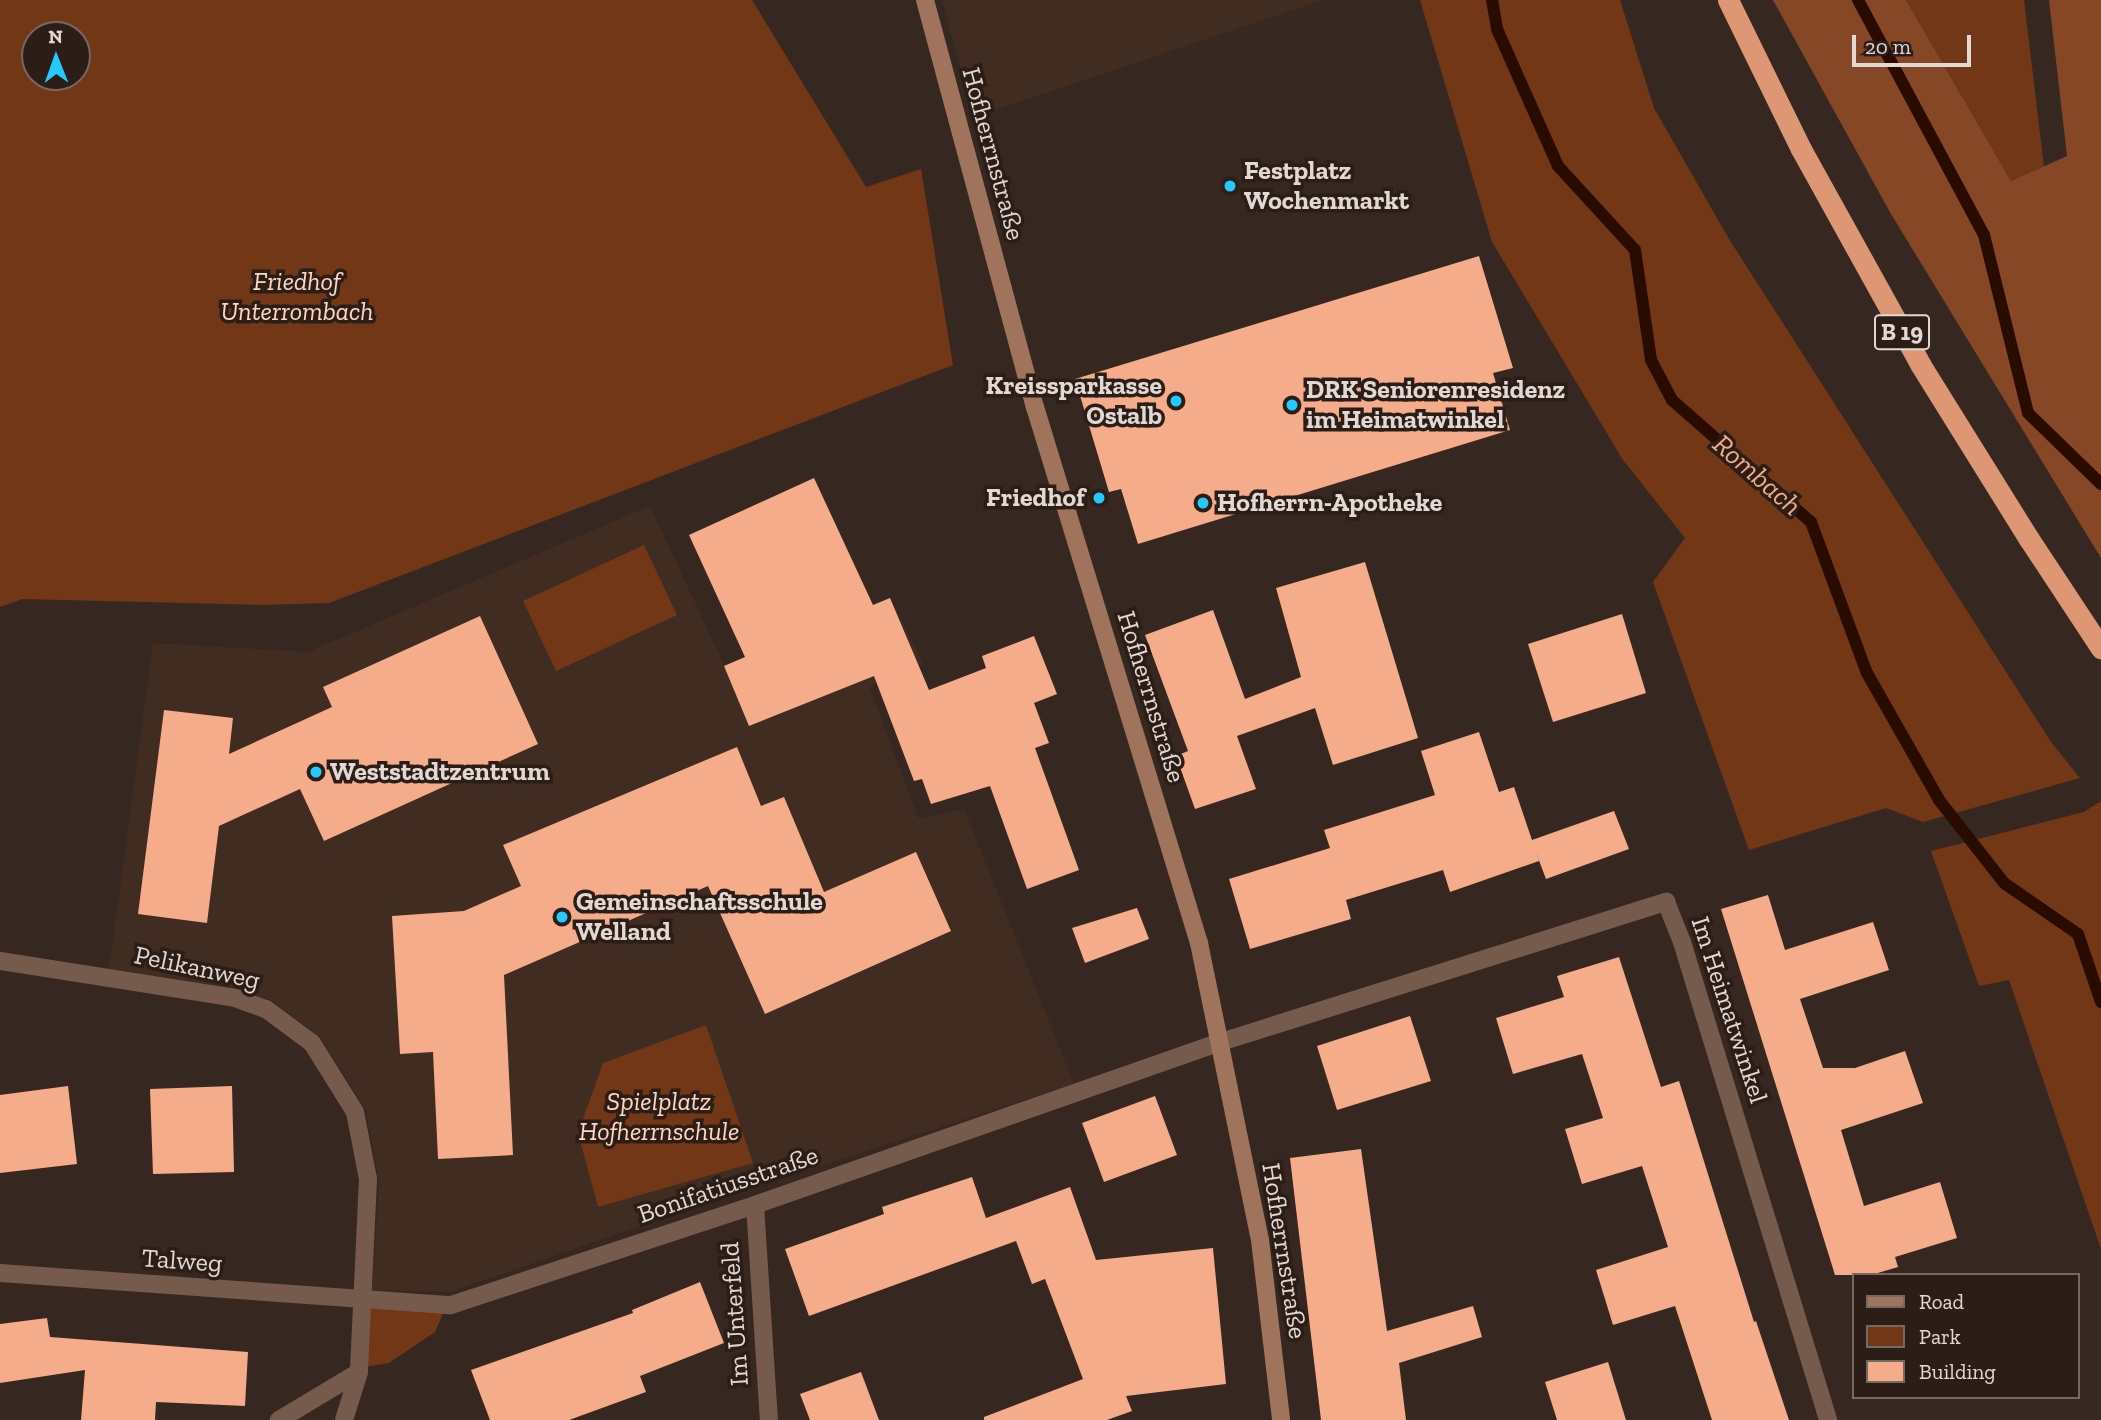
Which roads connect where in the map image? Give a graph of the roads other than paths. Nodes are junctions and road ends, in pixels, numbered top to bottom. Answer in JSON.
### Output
{"nodes":[{"id":1,"x":925,"y":0,"type":"edge"},
{"id":2,"x":1728,"y":0,"type":"edge"},
{"id":3,"x":2101,"y":648,"type":"edge"},
{"id":4,"x":0,"y":961,"type":"edge"},
{"id":5,"x":1221,"y":1042,"type":"junction"},
{"id":6,"x":755,"y":1205,"type":"junction"},
{"id":7,"x":0,"y":1273,"type":"edge"},
{"id":8,"x":361,"y":1300,"type":"junction"},
{"id":9,"x":359,"y":1372,"type":"junction"},
{"id":10,"x":279,"y":1420,"type":"edge"},
{"id":11,"x":344,"y":1420,"type":"edge"},
{"id":12,"x":769,"y":1420,"type":"edge"},
{"id":13,"x":1282,"y":1420,"type":"edge"},
{"id":14,"x":1828,"y":1420,"type":"edge"}],
"edges":[{"from":1,"to":5,"type":"street","name":"Hofherrnstraße"},
{"from":2,"to":3,"type":"highway","number":"B 19"},
{"from":4,"to":8,"type":"street","name":"Pelikanweg"},
{"from":5,"to":6,"type":"street","name":"Bonifatiusstraße"},
{"from":5,"to":13,"type":"street","name":"Hofherrnstraße"},
{"from":5,"to":14,"type":"street","name":"Im Heimatwinkel"},
{"from":6,"to":8,"type":"street","name":"Bonifatiusstraße"},
{"from":6,"to":12,"type":"street","name":"Im Unterfeld"},
{"from":7,"to":8,"type":"street","name":"Talweg"},
{"from":8,"to":9,"type":"street"},
{"from":9,"to":10,"type":"street"},
{"from":9,"to":11,"type":"street"}]}
